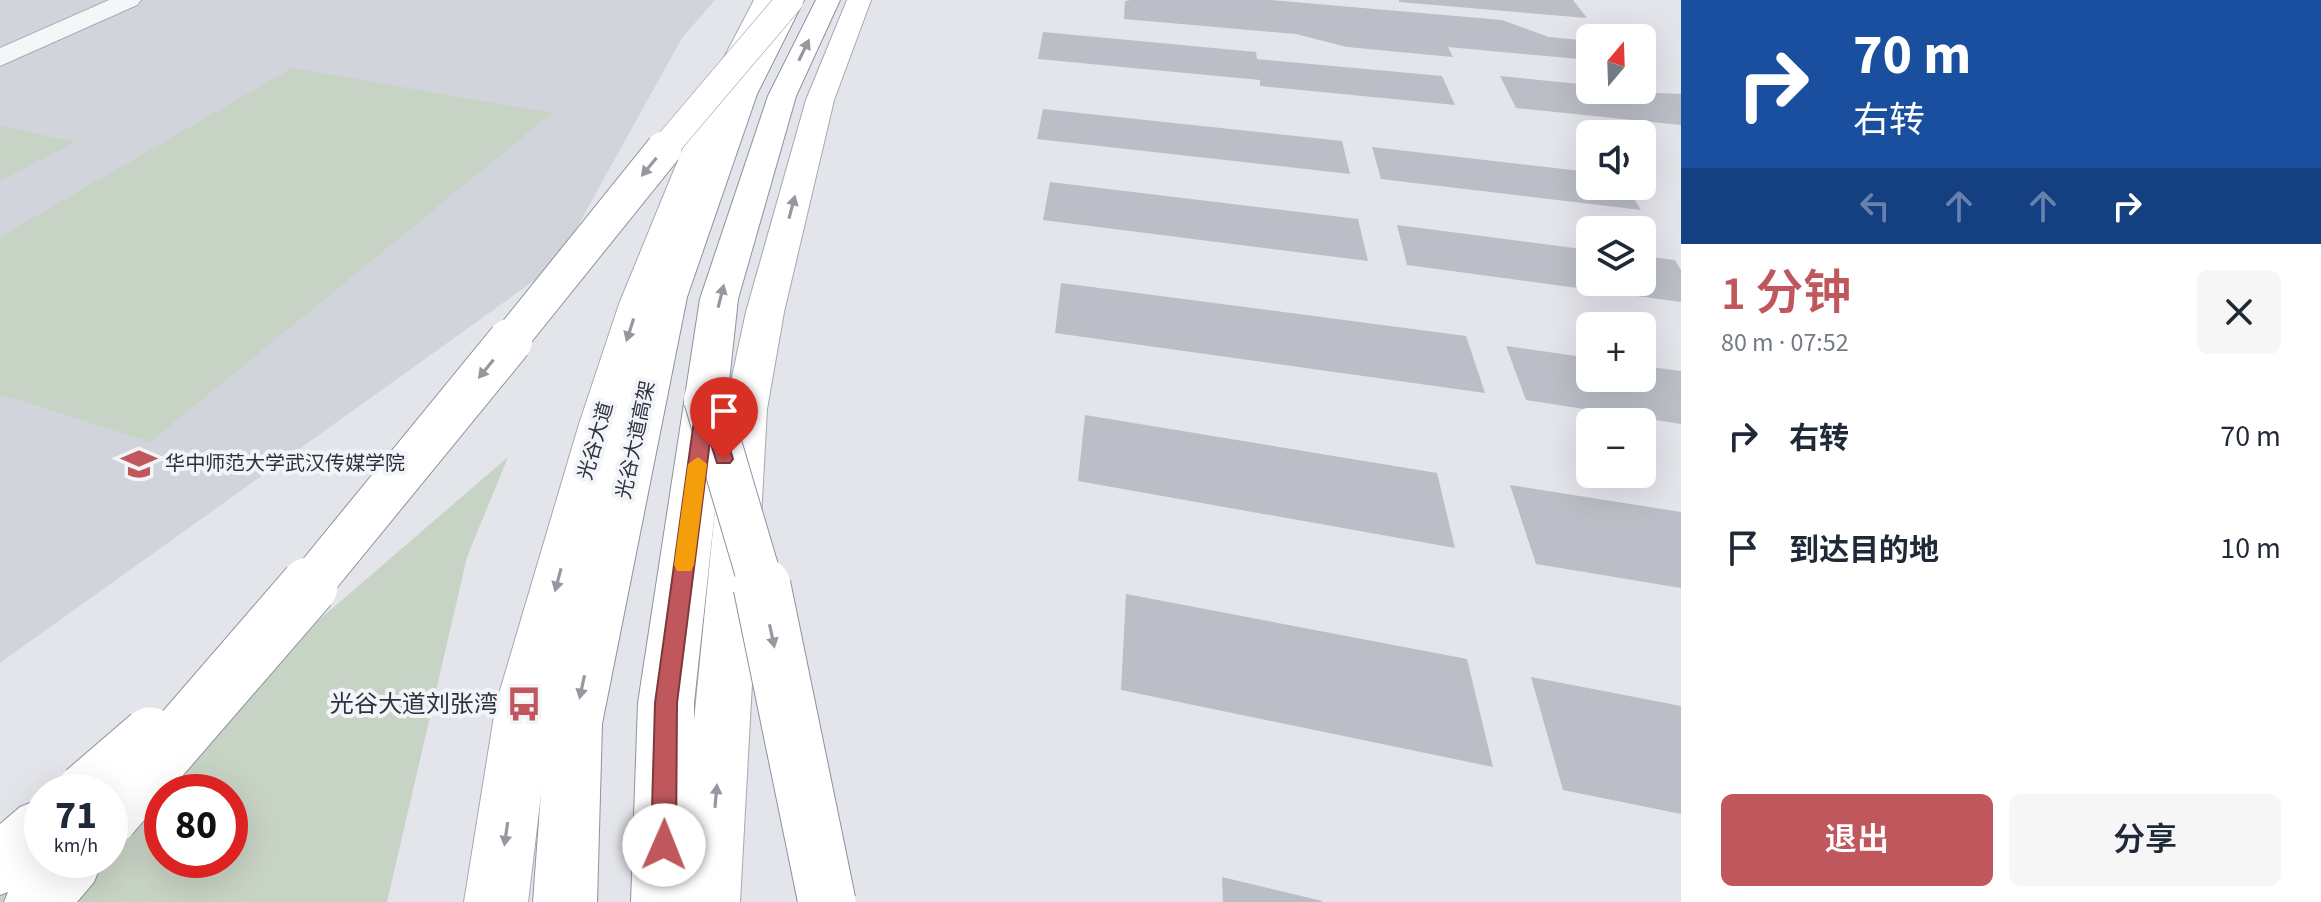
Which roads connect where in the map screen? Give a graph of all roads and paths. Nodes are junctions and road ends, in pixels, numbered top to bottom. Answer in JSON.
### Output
{"nodes":[{"id":1,"x":129,"y":0,"type":"edge"},
{"id":2,"x":766,"y":0,"type":"edge"},
{"id":3,"x":791,"y":0,"type":"edge"},
{"id":4,"x":828,"y":0,"type":"edge"},
{"id":5,"x":859,"y":0,"type":"edge"},
{"id":6,"x":0,"y":58,"type":"edge"},
{"id":7,"x":706,"y":399,"type":"junction"},
{"id":8,"x":341,"y":550,"type":"junction"},
{"id":9,"x":106,"y":774,"type":"edge"},
{"id":10,"x":128,"y":795,"type":"edge"},
{"id":11,"x":24,"y":843,"type":"edge"},
{"id":12,"x":0,"y":864,"type":"edge"},
{"id":13,"x":57,"y":878,"type":"edge"},
{"id":14,"x":36,"y":902,"type":"edge"},
{"id":15,"x":496,"y":902,"type":"edge"},
{"id":16,"x":565,"y":902,"type":"edge"},
{"id":17,"x":663,"y":902,"type":"edge"},
{"id":18,"x":708,"y":902,"type":"edge"},
{"id":19,"x":827,"y":902,"type":"edge"}],
"edges":[{"from":1,"to":6,"type":"street"},
{"from":2,"to":15,"type":"main road","name":"光谷大道","one_way":true},
{"from":3,"to":8,"type":"main road","one_way":true,"bridge":true},
{"from":3,"to":16,"type":"main road","name":"光谷大道高架","one_way":true,"bridge":true},
{"from":7,"to":4,"type":"main road","one_way":true},
{"from":18,"to":5,"type":"main road","one_way":true},
{"from":7,"to":17,"type":"main road"},
{"from":7,"to":19,"type":"main road","one_way":true,"bridge":true},
{"from":8,"to":9,"type":"main road","bridge":true},
{"from":8,"to":10,"type":"main road","bridge":true},
{"from":11,"to":12,"type":"main road"},
{"from":13,"to":14,"type":"main road"}]}
